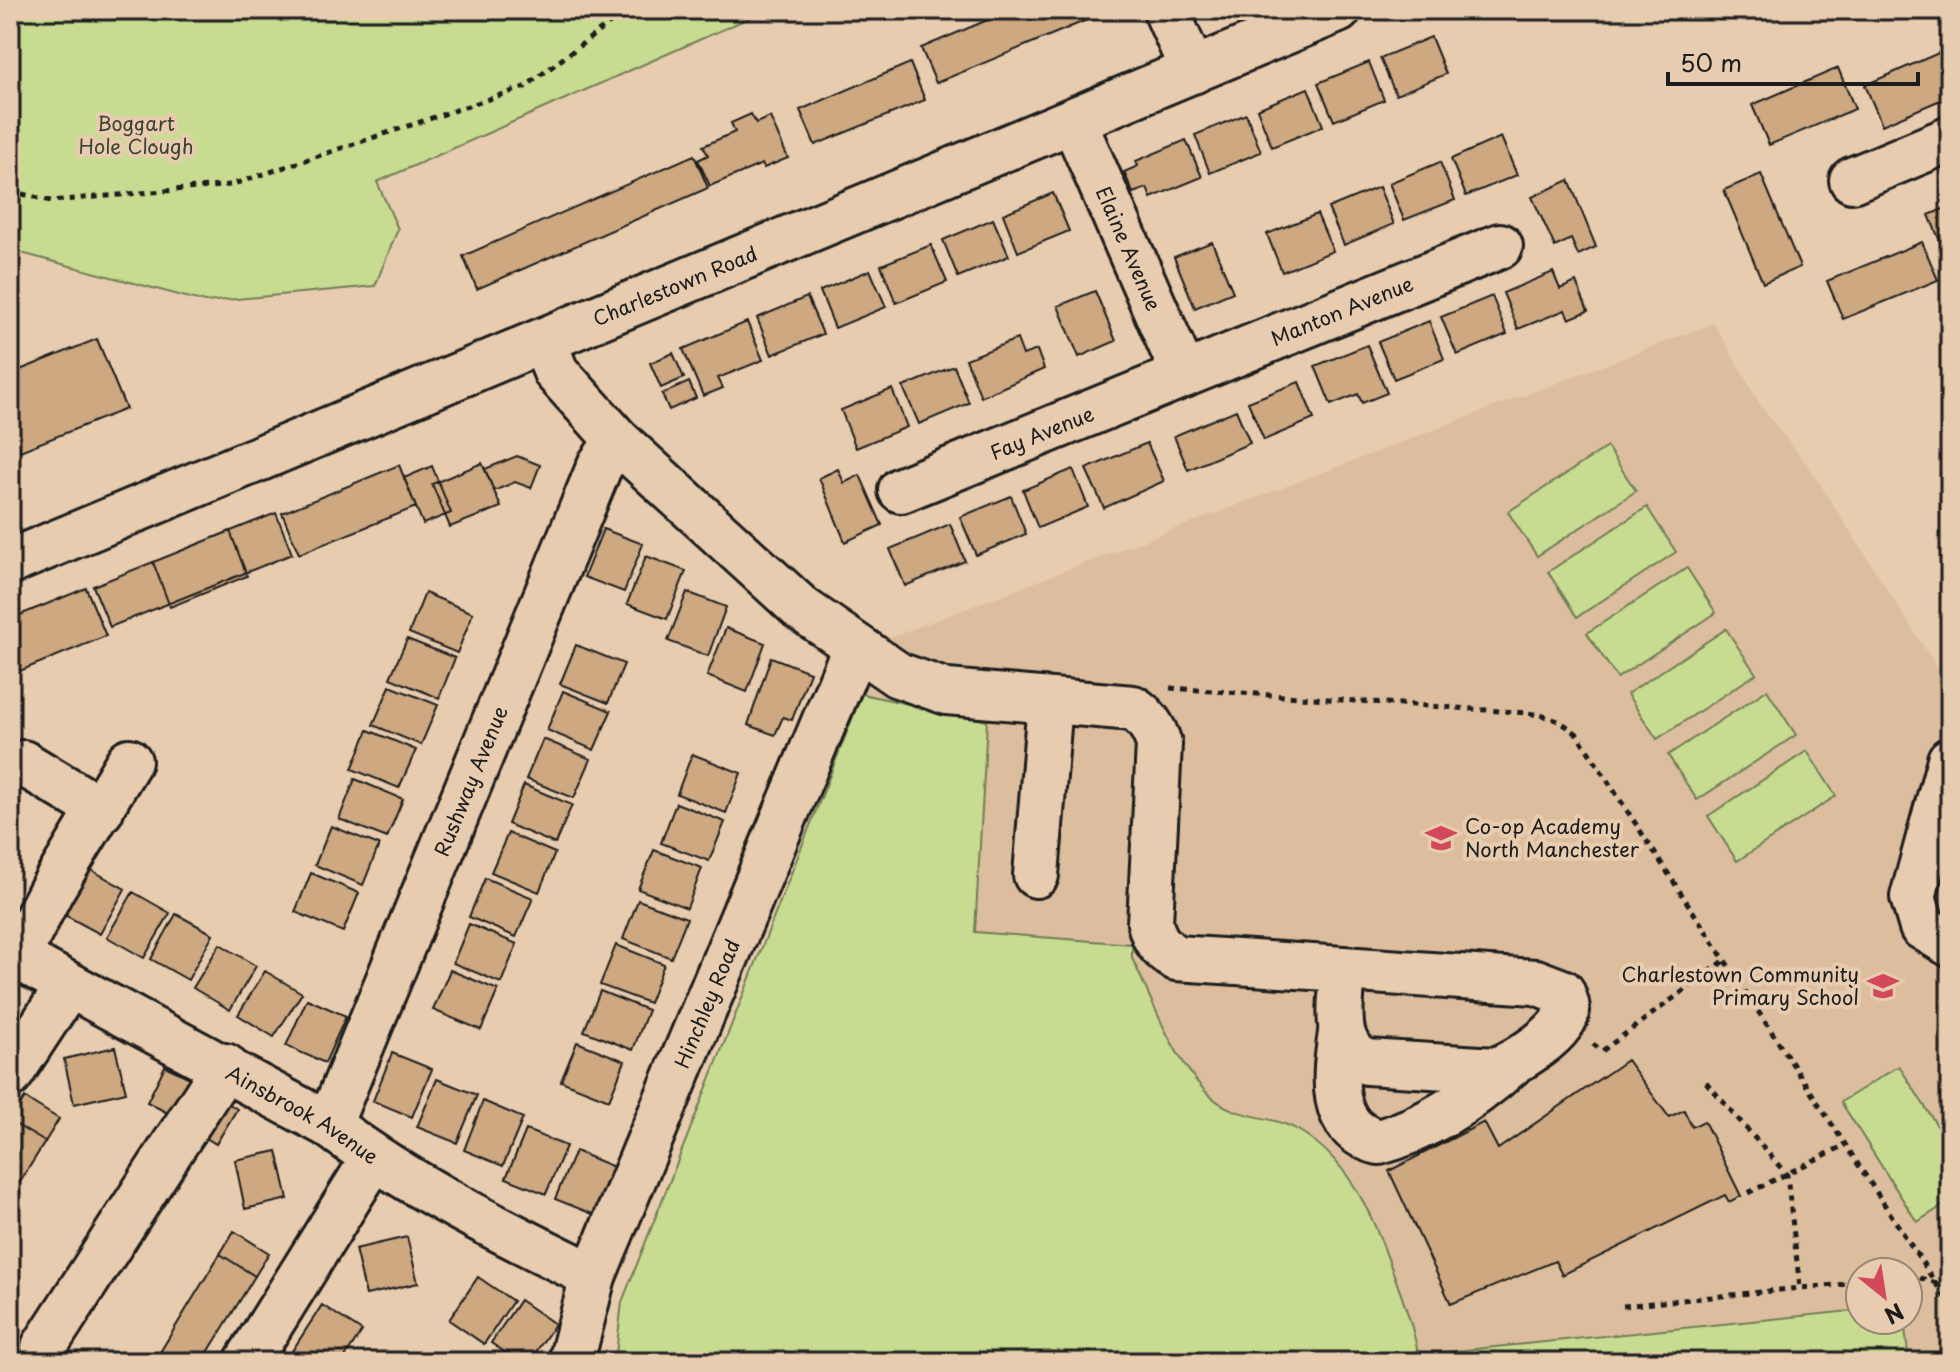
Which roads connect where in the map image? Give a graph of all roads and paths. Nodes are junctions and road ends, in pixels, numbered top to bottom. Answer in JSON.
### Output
{"nodes":[{"id":1,"x":627,"y":10,"type":"edge"},
{"id":2,"x":1166,"y":10,"type":"edge"},
{"id":3,"x":1338,"y":10,"type":"edge"},
{"id":4,"x":1193,"y":71,"type":"junction"},
{"id":5,"x":1074,"y":122,"type":"junction"},
{"id":6,"x":1950,"y":139,"type":"edge"},
{"id":7,"x":1852,"y":180,"type":"dead end"},
{"id":8,"x":10,"y":191,"type":"edge"},
{"id":9,"x":1500,"y":246,"type":"dead end"},
{"id":10,"x":544,"y":342,"type":"junction"},
{"id":11,"x":1184,"y":375,"type":"junction"},
{"id":12,"x":618,"y":441,"type":"junction"},
{"id":13,"x":901,"y":490,"type":"dead end"},
{"id":14,"x":10,"y":562,"type":"edge"},
{"id":15,"x":855,"y":648,"type":"junction"},
{"id":16,"x":1166,"y":687,"type":"dead end"},
{"id":17,"x":1050,"y":702,"type":"junction"},
{"id":18,"x":1950,"y":760,"type":"edge"},
{"id":19,"x":129,"y":761,"type":"dead end"},
{"id":20,"x":23,"y":763,"type":"dead end"},
{"id":21,"x":101,"y":810,"type":"junction"},
{"id":22,"x":1036,"y":875,"type":"dead end"},
{"id":23,"x":1950,"y":944,"type":"edge"},
{"id":24,"x":14,"y":955,"type":"edge"},
{"id":25,"x":1724,"y":961,"type":"junction"},
{"id":26,"x":1343,"y":969,"type":"junction"},
{"id":27,"x":69,"y":985,"type":"junction"},
{"id":28,"x":1564,"y":1022,"type":"junction"},
{"id":29,"x":1341,"y":1033,"type":"junction"},
{"id":30,"x":1511,"y":1064,"type":"junction"},
{"id":31,"x":225,"y":1066,"type":"junction"},
{"id":32,"x":10,"y":1075,"type":"edge"},
{"id":33,"x":1706,"y":1082,"type":"dead end"},
{"id":34,"x":329,"y":1125,"type":"junction"},
{"id":35,"x":1845,"y":1145,"type":"junction"},
{"id":36,"x":373,"y":1159,"type":"junction"},
{"id":37,"x":1787,"y":1175,"type":"junction"},
{"id":38,"x":1748,"y":1193,"type":"dead end"},
{"id":39,"x":593,"y":1276,"type":"junction"},
{"id":40,"x":1924,"y":1280,"type":"edge"},
{"id":41,"x":1936,"y":1282,"type":"junction"},
{"id":42,"x":1844,"y":1284,"type":"edge"},
{"id":43,"x":1950,"y":1287,"type":"edge"},
{"id":44,"x":1800,"y":1288,"type":"junction"},
{"id":45,"x":1950,"y":1305,"type":"edge"},
{"id":46,"x":1623,"y":1306,"type":"dead end"},
{"id":47,"x":44,"y":1347,"type":"dead end"},
{"id":48,"x":247,"y":1362,"type":"edge"},
{"id":49,"x":571,"y":1362,"type":"edge"}],
"edges":[{"from":1,"to":8,"type":"path"},
{"from":2,"to":4,"type":"street"},
{"from":3,"to":4,"type":"street","name":"Charlestown Road"},
{"from":4,"to":5,"type":"street","name":"Charlestown Road"},
{"from":5,"to":10,"type":"street","name":"Charlestown Road"},
{"from":5,"to":11,"type":"street","name":"Elaine Avenue"},
{"from":6,"to":7,"type":"street"},
{"from":9,"to":11,"type":"street","name":"Manton Avenue"},
{"from":10,"to":12,"type":"street"},
{"from":10,"to":14,"type":"street","name":"Charlestown Road"},
{"from":11,"to":13,"type":"street","name":"Fay Avenue"},
{"from":12,"to":15,"type":"street"},
{"from":12,"to":34,"type":"street","name":"Rushway Avenue"},
{"from":15,"to":17,"type":"street"},
{"from":15,"to":39,"type":"street","name":"Hinchley Road"},
{"from":16,"to":25,"type":"path"},
{"from":17,"to":22,"type":"street"},
{"from":17,"to":26,"type":"street"},
{"from":18,"to":23,"type":"street"},
{"from":19,"to":21,"type":"street"},
{"from":20,"to":21,"type":"street"},
{"from":21,"to":24,"type":"street"},
{"from":24,"to":27,"type":"street","name":"Ainsbrook Avenue"},
{"from":25,"to":28,"type":"path"},
{"from":25,"to":35,"type":"path"},
{"from":26,"to":28,"type":"street"},
{"from":26,"to":29,"type":"street"},
{"from":27,"to":31,"type":"street","name":"Ainsbrook Avenue"},
{"from":27,"to":32,"type":"street"},
{"from":28,"to":30,"type":"street"},
{"from":29,"to":30,"type":"street"},
{"from":29,"to":30,"type":"street"},
{"from":31,"to":34,"type":"street","name":"Ainsbrook Avenue"},
{"from":31,"to":47,"type":"street"},
{"from":33,"to":37,"type":"path"},
{"from":34,"to":36,"type":"street","name":"Ainsbrook Avenue"},
{"from":35,"to":37,"type":"path"},
{"from":35,"to":41,"type":"path"},
{"from":36,"to":39,"type":"street","name":"Ainsbrook Avenue"},
{"from":36,"to":48,"type":"street"},
{"from":37,"to":38,"type":"path"},
{"from":37,"to":44,"type":"path"},
{"from":39,"to":49,"type":"street","name":"Hinchley Road"},
{"from":40,"to":41,"type":"path"},
{"from":41,"to":43,"type":"path"},
{"from":41,"to":45,"type":"path"},
{"from":42,"to":44,"type":"path"},
{"from":44,"to":46,"type":"path"}]}
